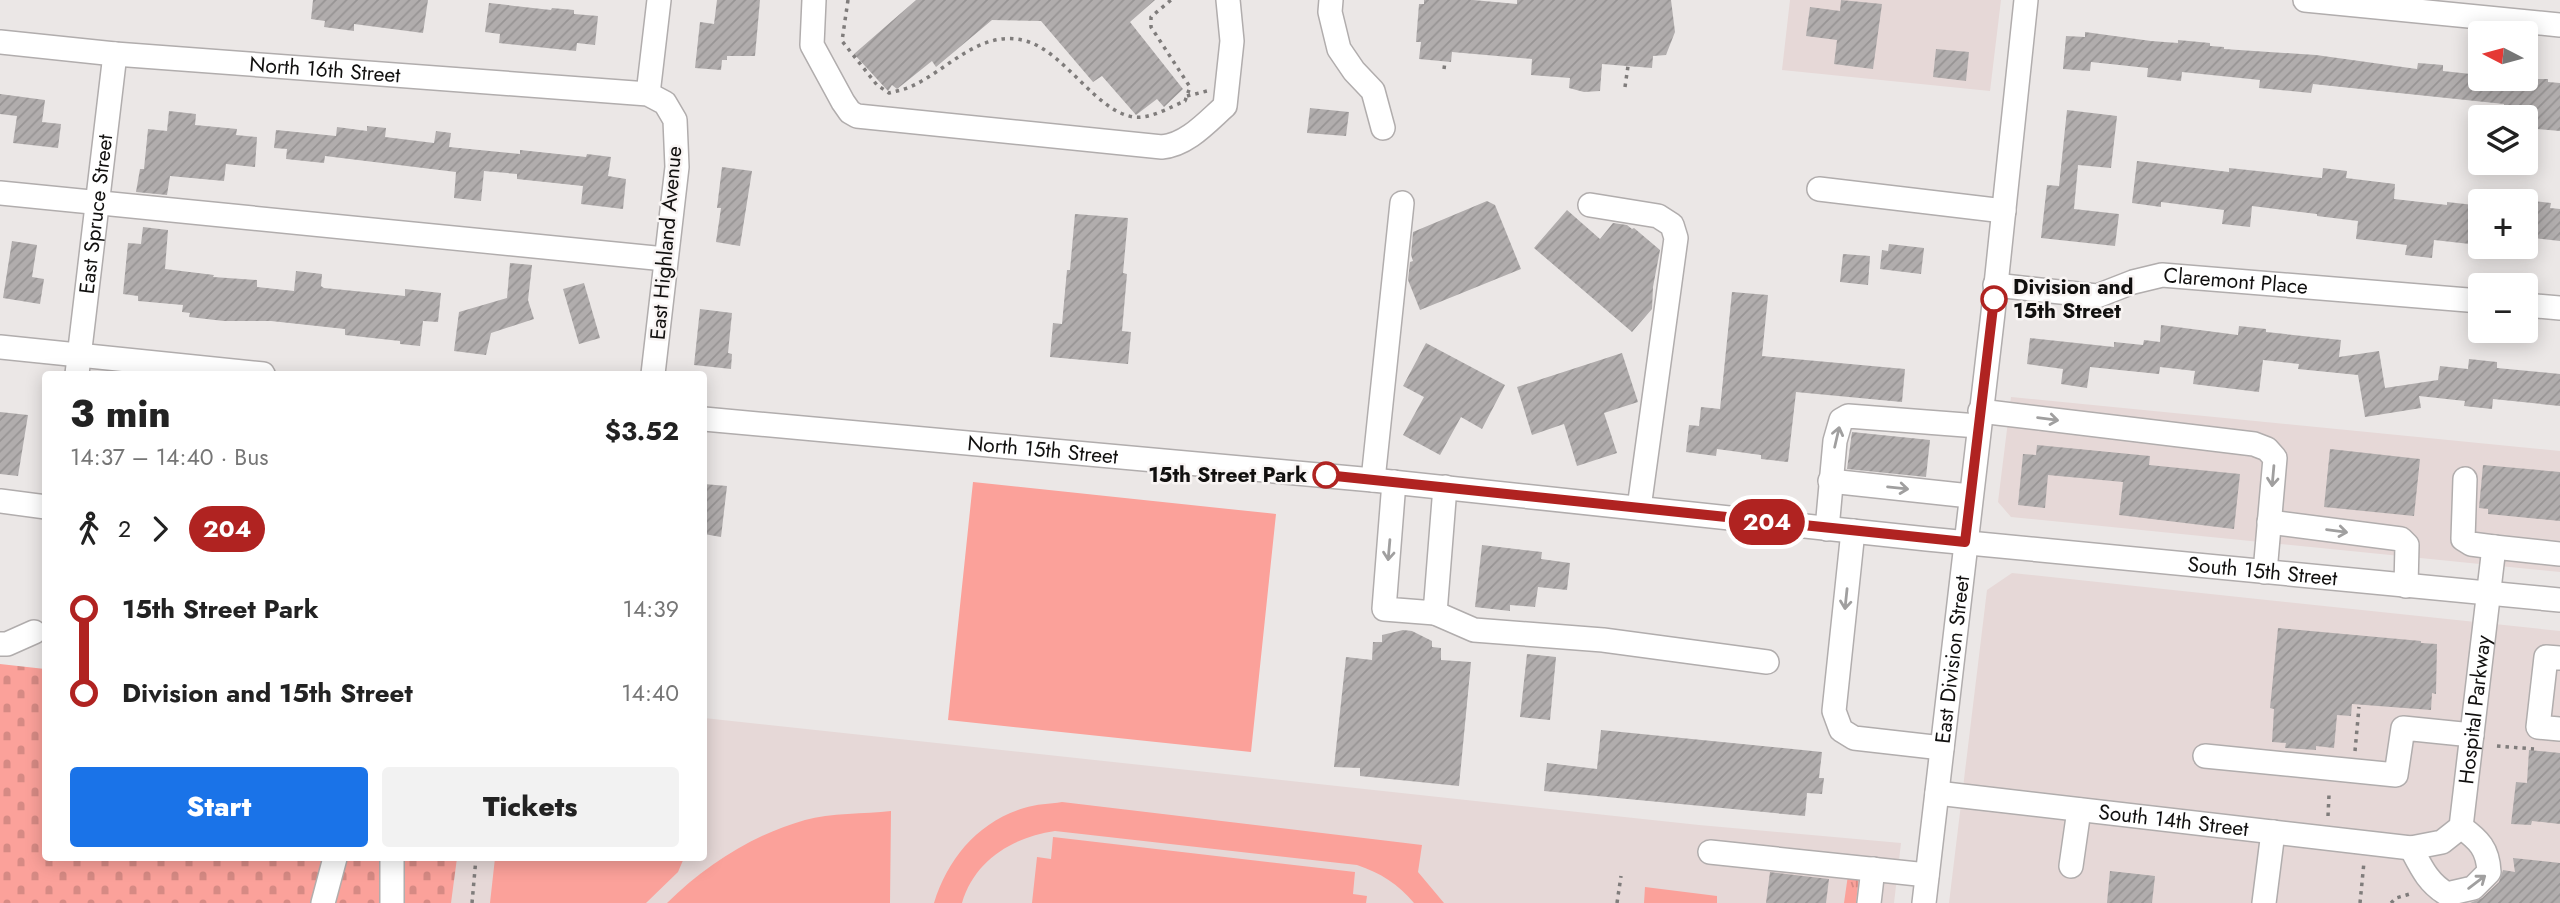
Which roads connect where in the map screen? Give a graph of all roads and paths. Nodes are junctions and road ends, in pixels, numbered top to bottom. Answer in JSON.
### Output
{"nodes":[{"id":1,"x":659,"y":0,"type":"edge"},
{"id":2,"x":814,"y":0,"type":"edge"},
{"id":3,"x":848,"y":0,"type":"edge"},
{"id":4,"x":1171,"y":0,"type":"edge"},
{"id":5,"x":1228,"y":0,"type":"edge"},
{"id":6,"x":1331,"y":0,"type":"edge"},
{"id":7,"x":2026,"y":0,"type":"edge"},
{"id":8,"x":2305,"y":0,"type":"edge"},
{"id":9,"x":2560,"y":25,"type":"edge"},
{"id":10,"x":0,"y":42,"type":"edge"},
{"id":11,"x":115,"y":54,"type":"junction"},
{"id":12,"x":1445,"y":62,"type":"dead end"},
{"id":13,"x":1628,"y":66,"type":"dead end"},
{"id":14,"x":1444,"y":69,"type":"dead end"},
{"id":15,"x":1625,"y":87,"type":"dead end"},
{"id":16,"x":648,"y":94,"type":"junction"},
{"id":17,"x":1383,"y":128,"type":"dead end"},
{"id":18,"x":1819,"y":189,"type":"dead end"},
{"id":19,"x":0,"y":193,"type":"edge"},
{"id":20,"x":97,"y":202,"type":"junction"},
{"id":21,"x":1402,"y":203,"type":"dead end"},
{"id":22,"x":1590,"y":205,"type":"dead end"},
{"id":23,"x":2004,"y":211,"type":"junction"},
{"id":24,"x":665,"y":258,"type":"junction"},
{"id":25,"x":1995,"y":285,"type":"junction"},
{"id":26,"x":2468,"y":300,"type":"edge"},
{"id":27,"x":2538,"y":306,"type":"edge"},
{"id":28,"x":2560,"y":308,"type":"edge"},
{"id":29,"x":0,"y":347,"type":"edge"},
{"id":30,"x":79,"y":365,"type":"edge"},
{"id":31,"x":202,"y":371,"type":"edge"},
{"id":32,"x":653,"y":371,"type":"edge"},
{"id":33,"x":707,"y":419,"type":"edge"},
{"id":34,"x":1979,"y":419,"type":"junction"},
{"id":35,"x":2465,"y":479,"type":"dead end"},
{"id":36,"x":1384,"y":481,"type":"junction"},
{"id":37,"x":1830,"y":481,"type":"junction"},
{"id":38,"x":1445,"y":487,"type":"junction"},
{"id":39,"x":1970,"y":496,"type":"junction"},
{"id":40,"x":0,"y":501,"type":"edge"},
{"id":41,"x":42,"y":506,"type":"edge"},
{"id":42,"x":1639,"y":508,"type":"junction"},
{"id":43,"x":2269,"y":523,"type":"junction"},
{"id":44,"x":1827,"y":529,"type":"junction"},
{"id":45,"x":1853,"y":531,"type":"junction"},
{"id":46,"x":1965,"y":542,"type":"junction"},
{"id":47,"x":2494,"y":547,"type":"junction"},
{"id":48,"x":2560,"y":554,"type":"edge"},
{"id":49,"x":2264,"y":572,"type":"junction"},
{"id":50,"x":2406,"y":586,"type":"junction"},
{"id":51,"x":2490,"y":594,"type":"junction"},
{"id":52,"x":2560,"y":600,"type":"edge"},
{"id":53,"x":1435,"y":613,"type":"junction"},
{"id":54,"x":42,"y":629,"type":"edge"},
{"id":55,"x":0,"y":644,"type":"edge"},
{"id":56,"x":2560,"y":658,"type":"edge"},
{"id":57,"x":1767,"y":662,"type":"dead end"},
{"id":58,"x":2359,"y":707,"type":"dead end"},
{"id":59,"x":2560,"y":729,"type":"edge"},
{"id":60,"x":2472,"y":735,"type":"junction"},
{"id":61,"x":2497,"y":746,"type":"dead end"},
{"id":62,"x":1942,"y":748,"type":"junction"},
{"id":63,"x":2535,"y":749,"type":"dead end"},
{"id":64,"x":2204,"y":756,"type":"dead end"},
{"id":65,"x":2355,"y":756,"type":"dead end"},
{"id":66,"x":1937,"y":793,"type":"junction"},
{"id":67,"x":2329,"y":795,"type":"dead end"},
{"id":68,"x":2079,"y":810,"type":"junction"},
{"id":69,"x":2328,"y":819,"type":"dead end"},
{"id":70,"x":2461,"y":827,"type":"junction"},
{"id":71,"x":2273,"y":832,"type":"junction"},
{"id":72,"x":2411,"y":848,"type":"junction"},
{"id":73,"x":1710,"y":852,"type":"dead end"},
{"id":74,"x":2365,"y":853,"type":"dead end"},
{"id":75,"x":334,"y":861,"type":"edge"},
{"id":76,"x":392,"y":861,"type":"edge"},
{"id":77,"x":476,"y":861,"type":"edge"},
{"id":78,"x":2071,"y":866,"type":"dead end"},
{"id":79,"x":1873,"y":869,"type":"junction"},
{"id":80,"x":1927,"y":875,"type":"junction"},
{"id":81,"x":1620,"y":876,"type":"dead end"},
{"id":82,"x":2415,"y":892,"type":"dead end"},
{"id":83,"x":323,"y":903,"type":"edge"},
{"id":84,"x":392,"y":903,"type":"edge"},
{"id":85,"x":472,"y":903,"type":"edge"},
{"id":86,"x":1617,"y":903,"type":"edge"},
{"id":87,"x":1869,"y":903,"type":"edge"},
{"id":88,"x":1924,"y":903,"type":"edge"},
{"id":89,"x":2264,"y":903,"type":"edge"},
{"id":90,"x":2360,"y":903,"type":"edge"},
{"id":91,"x":2391,"y":903,"type":"edge"}],
"edges":[{"from":1,"to":16,"type":"street"},
{"from":2,"to":5,"type":"street"},
{"from":3,"to":4,"type":"path"},
{"from":6,"to":17,"type":"street"},
{"from":7,"to":23,"type":"street","name":"East Division Street"},
{"from":8,"to":9,"type":"street"},
{"from":10,"to":11,"type":"street","name":"North 16th Street"},
{"from":11,"to":16,"type":"street","name":"North 16th Street"},
{"from":11,"to":20,"type":"street","name":"East Spruce Street"},
{"from":12,"to":14,"type":"path"},
{"from":13,"to":15,"type":"path"},
{"from":16,"to":24,"type":"street","name":"East Highland Avenue"},
{"from":18,"to":23,"type":"street"},
{"from":19,"to":20,"type":"street"},
{"from":20,"to":24,"type":"street"},
{"from":20,"to":30,"type":"street","name":"East Spruce Street"},
{"from":21,"to":36,"type":"street"},
{"from":22,"to":42,"type":"street"},
{"from":23,"to":25,"type":"street","name":"East Division Street"},
{"from":24,"to":32,"type":"street","name":"East Highland Avenue"},
{"from":25,"to":26,"type":"street","name":"Claremont Place"},
{"from":25,"to":34,"type":"street","name":"East Division Street"},
{"from":27,"to":28,"type":"street"},
{"from":29,"to":30,"type":"street"},
{"from":30,"to":31,"type":"street"},
{"from":33,"to":36,"type":"street","name":"North 15th Street"},
{"from":37,"to":34,"type":"street","one_way":true},
{"from":34,"to":39,"type":"street","name":"East Division Street"},
{"from":34,"to":43,"type":"street","one_way":true},
{"from":35,"to":47,"type":"street"},
{"from":36,"to":38,"type":"street","name":"North 15th Street"},
{"from":36,"to":53,"type":"street","one_way":true},
{"from":37,"to":39,"type":"street","one_way":true},
{"from":37,"to":44,"type":"street"},
{"from":38,"to":42,"type":"street","name":"North 15th Street"},
{"from":38,"to":53,"type":"street"},
{"from":39,"to":46,"type":"street","name":"East Division Street"},
{"from":40,"to":41,"type":"street"},
{"from":42,"to":44,"type":"street","name":"North 15th Street"},
{"from":43,"to":49,"type":"street"},
{"from":43,"to":50,"type":"street","one_way":true},
{"from":44,"to":45,"type":"street","name":"North 15th Street"},
{"from":45,"to":46,"type":"street","name":"North 15th Street"},
{"from":45,"to":62,"type":"street","one_way":true},
{"from":46,"to":49,"type":"street","name":"South 15th Street"},
{"from":46,"to":62,"type":"street","name":"East Division Street"},
{"from":47,"to":48,"type":"street"},
{"from":47,"to":51,"type":"street","name":"Hospital Parkway"},
{"from":49,"to":50,"type":"street","name":"South 15th Street"},
{"from":50,"to":51,"type":"street","name":"South 15th Street"},
{"from":51,"to":52,"type":"street","name":"South 15th Street"},
{"from":51,"to":60,"type":"street","name":"Hospital Parkway"},
{"from":53,"to":57,"type":"street"},
{"from":54,"to":55,"type":"street"},
{"from":56,"to":59,"type":"street"},
{"from":58,"to":65,"type":"path"},
{"from":60,"to":64,"type":"street"},
{"from":60,"to":70,"type":"street","name":"Hospital Parkway"},
{"from":61,"to":63,"type":"path"},
{"from":62,"to":66,"type":"street","name":"East Division Street"},
{"from":66,"to":68,"type":"street","name":"South 14th Street"},
{"from":66,"to":80,"type":"street","name":"East Division Street"},
{"from":67,"to":69,"type":"path"},
{"from":68,"to":71,"type":"street","name":"South 14th Street"},
{"from":68,"to":78,"type":"street"},
{"from":70,"to":72,"type":"street"},
{"from":72,"to":70,"type":"street","one_way":true},
{"from":71,"to":72,"type":"street","name":"South 14th Street"},
{"from":71,"to":89,"type":"street"},
{"from":73,"to":79,"type":"street"},
{"from":74,"to":90,"type":"path"},
{"from":75,"to":83,"type":"street"},
{"from":76,"to":84,"type":"street"},
{"from":77,"to":85,"type":"path"},
{"from":79,"to":80,"type":"street"},
{"from":79,"to":87,"type":"street"},
{"from":80,"to":88,"type":"street","name":"East Division Street"},
{"from":81,"to":86,"type":"path"},
{"from":82,"to":91,"type":"path"}]}
